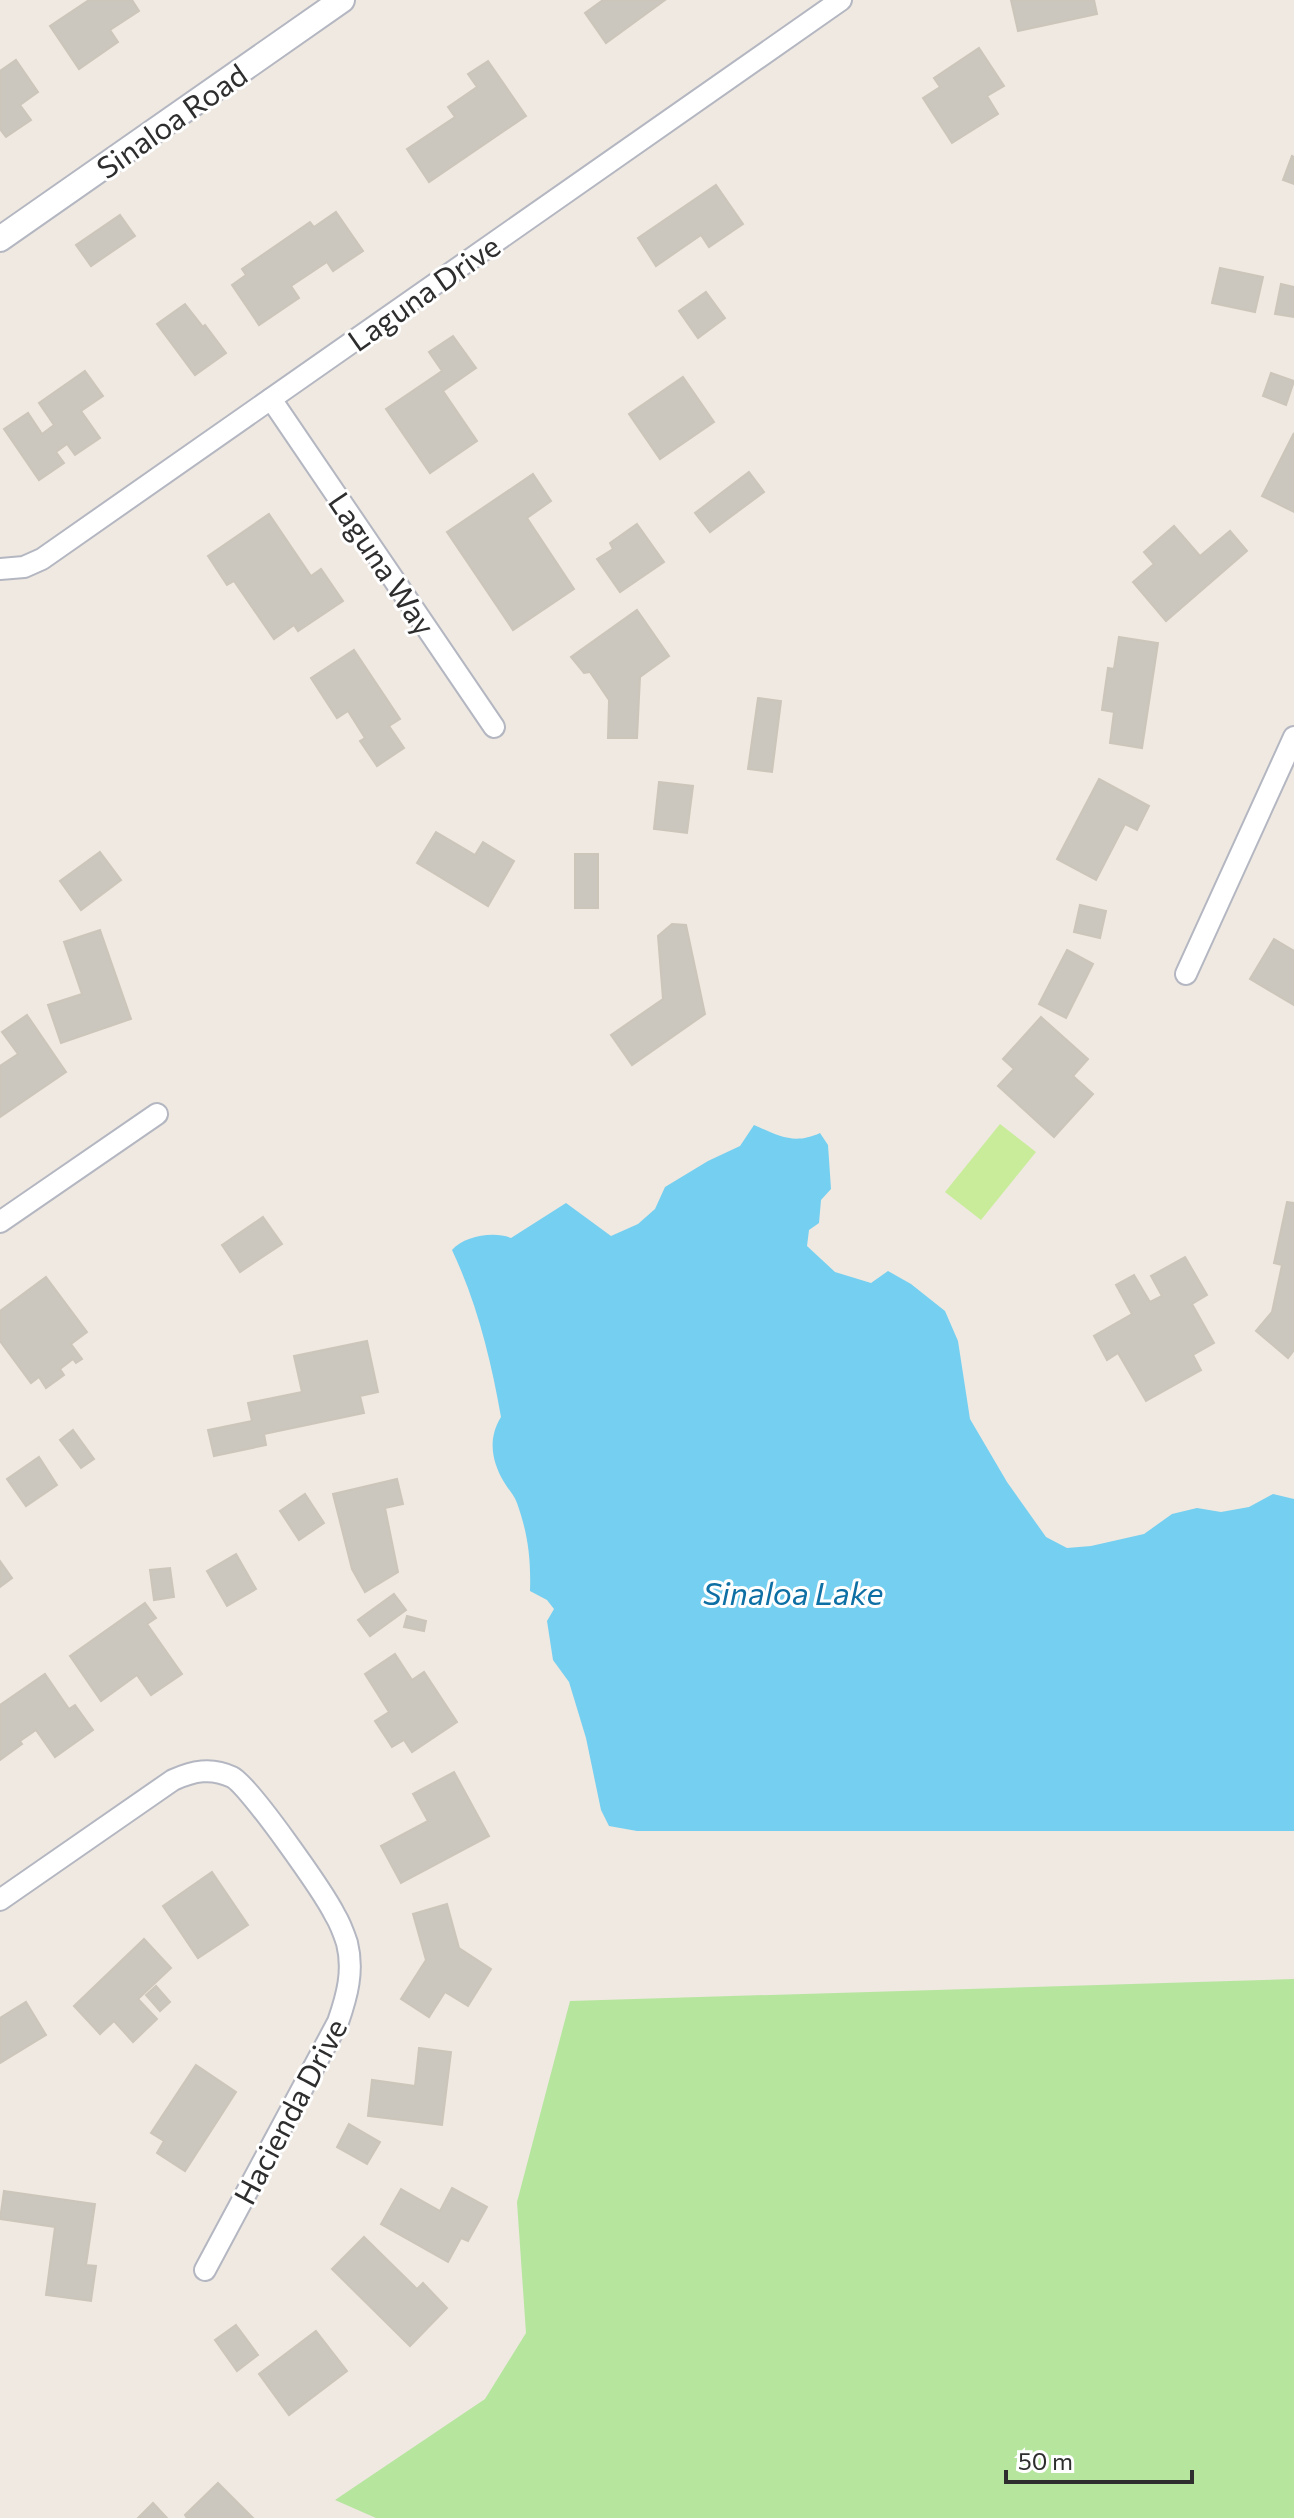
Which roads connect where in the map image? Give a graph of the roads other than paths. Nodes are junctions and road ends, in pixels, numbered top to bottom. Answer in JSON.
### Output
{"nodes":[{"id":1,"x":342,"y":0,"type":"edge"},
{"id":2,"x":841,"y":0,"type":"edge"},
{"id":3,"x":0,"y":239,"type":"edge"},
{"id":4,"x":271,"y":399,"type":"junction"},
{"id":5,"x":0,"y":569,"type":"edge"},
{"id":6,"x":494,"y":727,"type":"dead end"},
{"id":7,"x":1294,"y":737,"type":"edge"},
{"id":8,"x":1186,"y":974,"type":"dead end"},
{"id":9,"x":157,"y":1114,"type":"dead end"},
{"id":10,"x":0,"y":1222,"type":"edge"},
{"id":11,"x":0,"y":1900,"type":"edge"},
{"id":12,"x":205,"y":2270,"type":"dead end"}],
"edges":[{"from":1,"to":3,"type":"street","name":"Sinaloa Road"},
{"from":2,"to":4,"type":"street","name":"Laguna Drive"},
{"from":4,"to":5,"type":"street","name":"Laguna Drive"},
{"from":4,"to":6,"type":"street","name":"Laguna Way"},
{"from":7,"to":8,"type":"street"},
{"from":9,"to":10,"type":"street"},
{"from":11,"to":12,"type":"street","name":"Hacienda Drive"}]}
